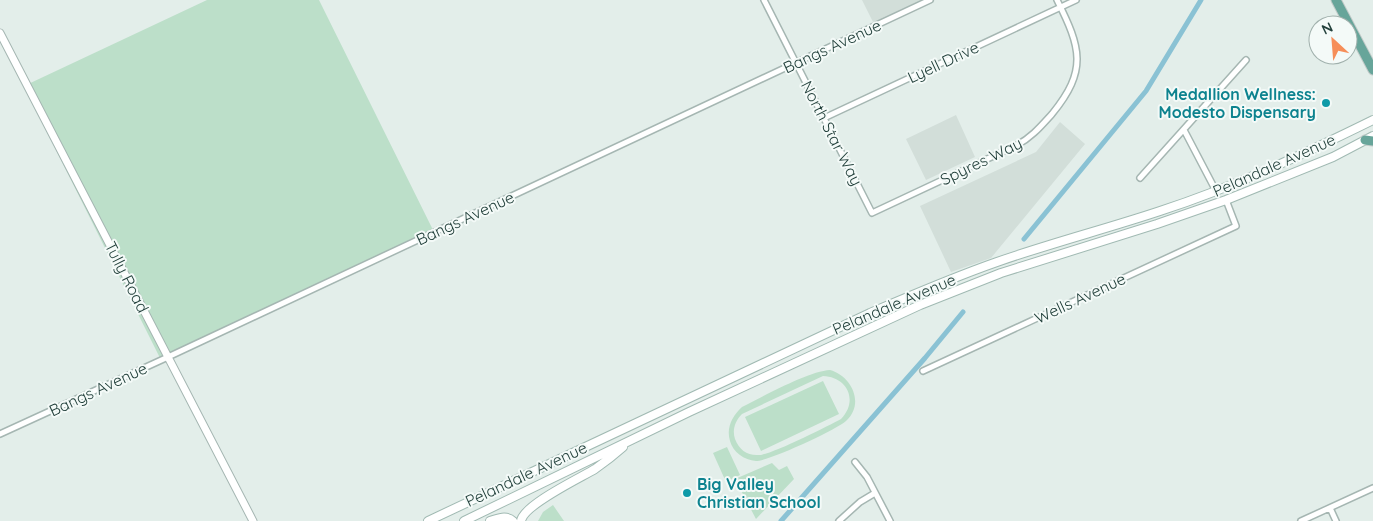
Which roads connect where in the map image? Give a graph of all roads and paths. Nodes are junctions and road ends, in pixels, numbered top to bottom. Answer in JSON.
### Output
{"nodes":[{"id":1,"x":764,"y":0,"type":"edge"},
{"id":2,"x":930,"y":0,"type":"edge"},
{"id":3,"x":1057,"y":0,"type":"edge"},
{"id":4,"x":1076,"y":0,"type":"edge"},
{"id":5,"x":1336,"y":0,"type":"edge"},
{"id":6,"x":1061,"y":7,"type":"junction"},
{"id":7,"x":0,"y":33,"type":"edge"},
{"id":8,"x":1246,"y":60,"type":"dead end"},
{"id":9,"x":796,"y":63,"type":"junction"},
{"id":10,"x":1373,"y":70,"type":"edge"},
{"id":11,"x":824,"y":118,"type":"junction"},
{"id":12,"x":1373,"y":120,"type":"edge"},
{"id":13,"x":1184,"y":130,"type":"junction"},
{"id":14,"x":1370,"y":139,"type":"edge"},
{"id":15,"x":1140,"y":178,"type":"dead end"},
{"id":16,"x":1216,"y":191,"type":"junction"},
{"id":17,"x":1226,"y":200,"type":"junction"},
{"id":18,"x":872,"y":213,"type":"joint"},
{"id":19,"x":168,"y":357,"type":"junction"},
{"id":20,"x":923,"y":371,"type":"dead end"},
{"id":21,"x":0,"y":434,"type":"edge"},
{"id":22,"x":632,"y":440,"type":"junction"},
{"id":23,"x":855,"y":462,"type":"dead end"},
{"id":24,"x":1373,"y":488,"type":"edge"},
{"id":25,"x":875,"y":493,"type":"junction"},
{"id":26,"x":1330,"y":508,"type":"junction"},
{"id":27,"x":253,"y":521,"type":"edge"},
{"id":28,"x":428,"y":521,"type":"edge"},
{"id":29,"x":464,"y":521,"type":"edge"},
{"id":30,"x":490,"y":521,"type":"edge"},
{"id":31,"x":513,"y":521,"type":"edge"},
{"id":32,"x":520,"y":521,"type":"edge"},
{"id":33,"x":839,"y":521,"type":"edge"},
{"id":34,"x":890,"y":521,"type":"edge"},
{"id":35,"x":1301,"y":521,"type":"edge"},
{"id":36,"x":1336,"y":521,"type":"edge"}],
"edges":[{"from":1,"to":9,"type":"street","name":"North Star Way"},
{"from":2,"to":9,"type":"street","name":"Bangs Avenue"},
{"from":3,"to":6,"type":"street","name":"Spyres Way"},
{"from":4,"to":6,"type":"street","name":"Lyell Drive"},
{"from":5,"to":10,"type":"main road"},
{"from":6,"to":11,"type":"street","name":"Lyell Drive"},
{"from":6,"to":18,"type":"street","name":"Spyres Way"},
{"from":7,"to":19,"type":"street","name":"Tully Road"},
{"from":8,"to":13,"type":"street"},
{"from":9,"to":11,"type":"street","name":"North Star Way"},
{"from":9,"to":19,"type":"street","name":"Bangs Avenue"},
{"from":11,"to":18,"type":"street","name":"North Star Way"},
{"from":12,"to":16,"type":"main road","name":"Pelandale Avenue"},
{"from":13,"to":15,"type":"street"},
{"from":13,"to":16,"type":"street"},
{"from":14,"to":17,"type":"main road","name":"Pelandale Avenue"},
{"from":16,"to":28,"type":"main road","name":"Pelandale Avenue"},
{"from":17,"to":20,"type":"street","name":"Wells Avenue"},
{"from":17,"to":22,"type":"main road","name":"Pelandale Avenue"},
{"from":19,"to":21,"type":"street","name":"Bangs Avenue"},
{"from":19,"to":27,"type":"street","name":"Tully Road"},
{"from":22,"to":29,"type":"main road","name":"Pelandale Avenue"},
{"from":22,"to":32,"type":"main road"},
{"from":23,"to":25,"type":"street"},
{"from":24,"to":26,"type":"street"},
{"from":25,"to":33,"type":"street"},
{"from":25,"to":34,"type":"street"},
{"from":26,"to":35,"type":"street"},
{"from":26,"to":36,"type":"street"},
{"from":30,"to":31,"type":"main road"}]}
